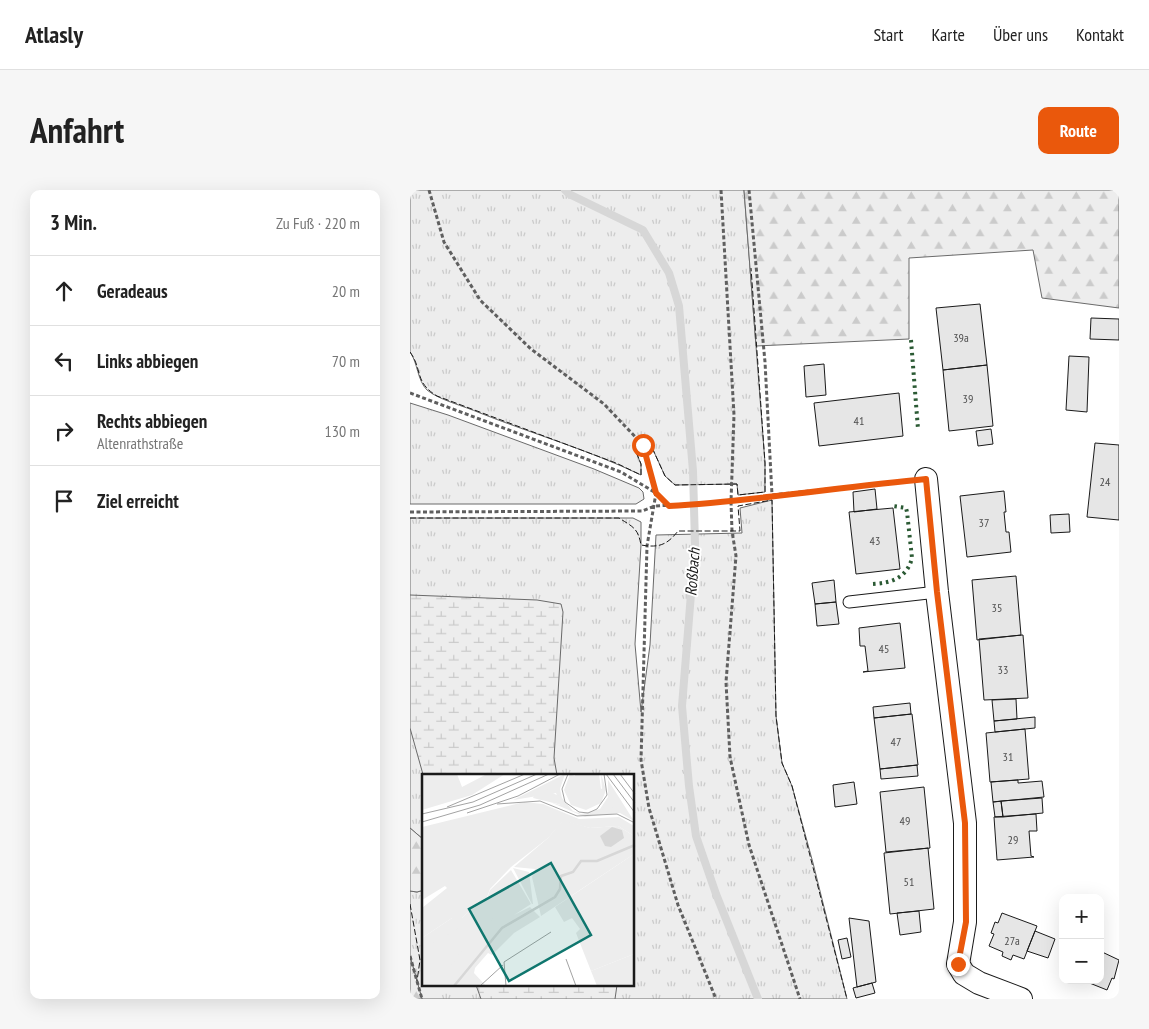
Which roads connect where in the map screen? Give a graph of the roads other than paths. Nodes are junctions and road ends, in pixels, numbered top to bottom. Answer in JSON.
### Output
{"nodes":[{"id":1,"x":926,"y":479,"type":"road end"},
{"id":2,"x":937,"y":592,"type":"junction"},
{"id":3,"x":849,"y":602,"type":"dead end"},
{"id":4,"x":982,"y":991,"type":"edge"},
{"id":5,"x":1021,"y":999,"type":"edge"}],
"edges":[{"from":1,"to":2,"type":"street"},
{"from":2,"to":3,"type":"lane"},
{"from":2,"to":4,"type":"street"},
{"from":4,"to":5,"type":"street"}]}
